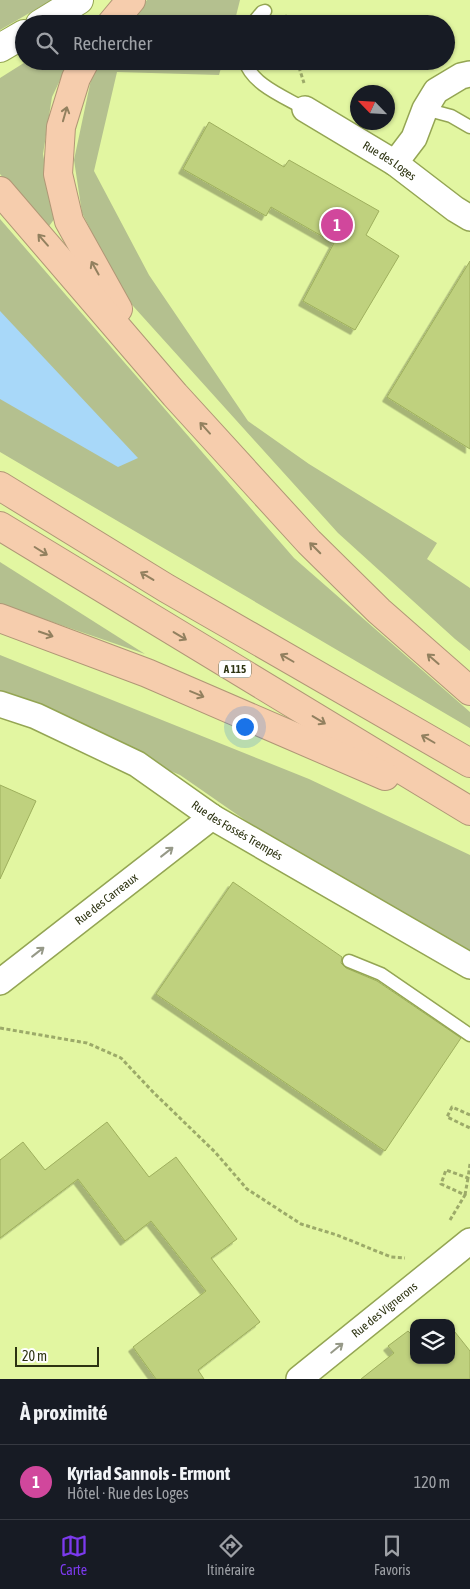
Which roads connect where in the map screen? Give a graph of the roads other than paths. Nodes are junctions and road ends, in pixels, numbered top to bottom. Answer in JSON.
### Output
{"nodes":[{"id":1,"x":79,"y":0,"type":"edge"},
{"id":2,"x":131,"y":0,"type":"edge"},
{"id":3,"x":266,"y":11,"type":"dead end"},
{"id":4,"x":55,"y":15,"type":"edge"},
{"id":5,"x":118,"y":15,"type":"edge"},
{"id":6,"x":260,"y":15,"type":"edge"},
{"id":7,"x":15,"y":39,"type":"edge"},
{"id":8,"x":0,"y":48,"type":"edge"},
{"id":9,"x":80,"y":70,"type":"edge"},
{"id":10,"x":248,"y":70,"type":"edge"},
{"id":11,"x":470,"y":74,"type":"edge"},
{"id":12,"x":305,"y":109,"type":"joint"},
{"id":13,"x":425,"y":109,"type":"junction"},
{"id":14,"x":470,"y":127,"type":"edge"},
{"id":15,"x":395,"y":163,"type":"junction"},
{"id":16,"x":0,"y":191,"type":"edge"},
{"id":17,"x":470,"y":218,"type":"edge"},
{"id":18,"x":155,"y":370,"type":"junction"},
{"id":19,"x":0,"y":486,"type":"edge"},
{"id":20,"x":0,"y":526,"type":"edge"},
{"id":21,"x":0,"y":618,"type":"edge"},
{"id":22,"x":470,"y":691,"type":"edge"},
{"id":23,"x":0,"y":704,"type":"edge"},
{"id":24,"x":470,"y":763,"type":"edge"},
{"id":25,"x":470,"y":812,"type":"edge"},
{"id":26,"x":212,"y":817,"type":"junction"},
{"id":27,"x":349,"y":961,"type":"dead end"},
{"id":28,"x":470,"y":966,"type":"edge"},
{"id":29,"x":0,"y":982,"type":"edge"},
{"id":30,"x":470,"y":1035,"type":"edge"},
{"id":31,"x":470,"y":1241,"type":"edge"},
{"id":32,"x":299,"y":1379,"type":"edge"}],
"edges":[{"from":1,"to":4,"type":"main road"},
{"from":2,"to":5,"type":"highway"},
{"from":3,"to":6,"type":"lane"},
{"from":7,"to":8,"type":"main road"},
{"from":18,"to":9,"type":"highway","one_way":true},
{"from":10,"to":12,"type":"lane"},
{"from":11,"to":13,"type":"street"},
{"from":12,"to":15,"type":"street","name":"Rue des Loges"},
{"from":13,"to":14,"type":"lane"},
{"from":13,"to":15,"type":"street"},
{"from":15,"to":17,"type":"street","name":"Rue des Loges"},
{"from":18,"to":16,"type":"highway","one_way":true},
{"from":22,"to":18,"type":"highway","one_way":true},
{"from":24,"to":19,"type":"highway","one_way":true},
{"from":20,"to":25,"type":"highway","number":"A 115","one_way":true},
{"from":21,"to":25,"type":"highway","one_way":true},
{"from":23,"to":26,"type":"street","name":"Rue des Fossés Trempés"},
{"from":26,"to":28,"type":"street","name":"Rue des Fossés Trempés"},
{"from":29,"to":26,"type":"street","name":"Rue des Carreaux","one_way":true},
{"from":27,"to":30,"type":"lane"},
{"from":32,"to":31,"type":"street","name":"Rue des Vignerons","one_way":true}]}
